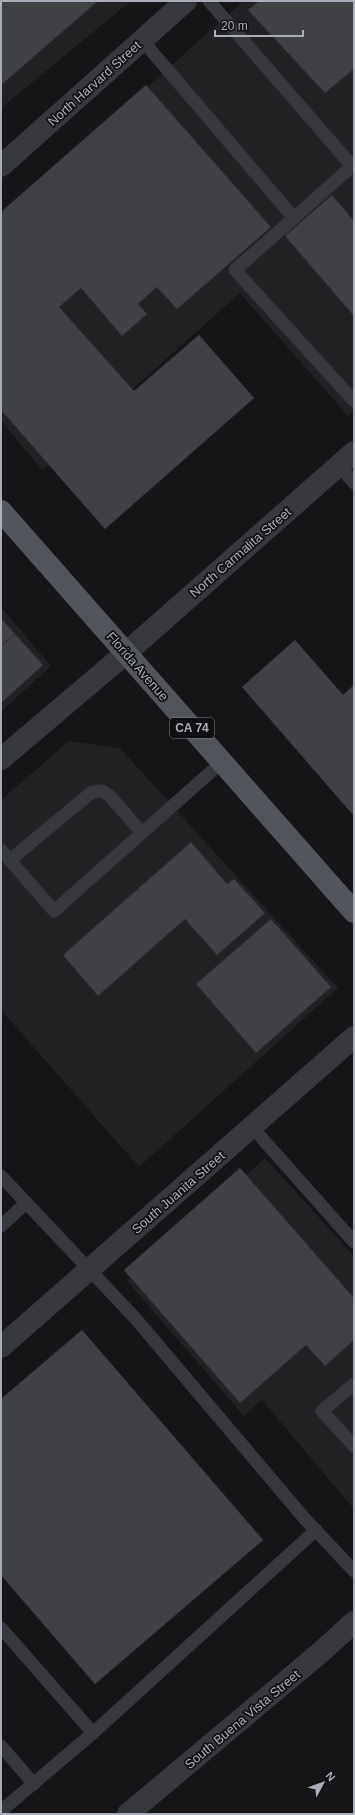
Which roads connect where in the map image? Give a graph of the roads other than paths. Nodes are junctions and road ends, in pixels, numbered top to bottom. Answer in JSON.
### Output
{"nodes":[{"id":1,"x":186,"y":1,"type":"edge"},
{"id":2,"x":209,"y":1,"type":"edge"},
{"id":3,"x":142,"y":40,"type":"junction"},
{"id":4,"x":1,"y":166,"type":"edge"},
{"id":5,"x":354,"y":166,"type":"edge"},
{"id":6,"x":294,"y":218,"type":"junction"},
{"id":7,"x":354,"y":401,"type":"edge"},
{"id":8,"x":346,"y":458,"type":"edge"},
{"id":9,"x":354,"y":483,"type":"edge"},
{"id":10,"x":1,"y":511,"type":"edge"},
{"id":11,"x":126,"y":653,"type":"junction"},
{"id":12,"x":1,"y":759,"type":"edge"},
{"id":13,"x":222,"y":762,"type":"junction"},
{"id":14,"x":142,"y":833,"type":"junction"},
{"id":15,"x":1,"y":850,"type":"edge"},
{"id":16,"x":10,"y":860,"type":"junction"},
{"id":17,"x":354,"y":912,"type":"edge"},
{"id":18,"x":354,"y":1037,"type":"edge"},
{"id":19,"x":252,"y":1127,"type":"junction"},
{"id":20,"x":1,"y":1176,"type":"edge"},
{"id":21,"x":26,"y":1203,"type":"junction"},
{"id":22,"x":1,"y":1226,"type":"edge"},
{"id":23,"x":354,"y":1242,"type":"edge"},
{"id":24,"x":90,"y":1268,"type":"junction"},
{"id":25,"x":1,"y":1347,"type":"edge"},
{"id":26,"x":354,"y":1384,"type":"edge"},
{"id":27,"x":354,"y":1446,"type":"edge"},
{"id":28,"x":316,"y":1530,"type":"junction"},
{"id":29,"x":354,"y":1571,"type":"edge"},
{"id":30,"x":354,"y":1622,"type":"edge"},
{"id":31,"x":1,"y":1628,"type":"edge"},
{"id":32,"x":94,"y":1733,"type":"junction"},
{"id":33,"x":1,"y":1746,"type":"edge"},
{"id":34,"x":34,"y":1784,"type":"junction"},
{"id":35,"x":1,"y":1811,"type":"edge"},
{"id":36,"x":128,"y":1814,"type":"edge"}],
"edges":[{"from":1,"to":3,"type":"street","name":"North Harvard Street"},
{"from":2,"to":5,"type":"lane"},
{"from":3,"to":4,"type":"street","name":"North Harvard Street"},
{"from":3,"to":6,"type":"lane"},
{"from":5,"to":6,"type":"lane"},
{"from":6,"to":7,"type":"lane"},
{"from":8,"to":9,"type":"lane"},
{"from":8,"to":11,"type":"street","name":"North Carmalita Street"},
{"from":10,"to":11,"type":"main road","name":"Florida Avenue","number":"CA 74"},
{"from":11,"to":12,"type":"street","name":"North Carmalita Street"},
{"from":11,"to":13,"type":"main road","name":"Florida Avenue","number":"CA 74"},
{"from":13,"to":14,"type":"lane"},
{"from":13,"to":17,"type":"main road","name":"Florida Avenue","number":"CA 74"},
{"from":14,"to":16,"type":"lane"},
{"from":14,"to":16,"type":"lane"},
{"from":15,"to":16,"type":"lane"},
{"from":18,"to":19,"type":"street","name":"South Juanita Street"},
{"from":19,"to":23,"type":"lane"},
{"from":19,"to":24,"type":"street","name":"South Juanita Street"},
{"from":20,"to":21,"type":"lane"},
{"from":21,"to":22,"type":"lane"},
{"from":21,"to":24,"type":"lane"},
{"from":24,"to":25,"type":"street","name":"South Juanita Street"},
{"from":24,"to":28,"type":"lane"},
{"from":26,"to":27,"type":"lane"},
{"from":28,"to":29,"type":"lane"},
{"from":28,"to":32,"type":"lane"},
{"from":30,"to":36,"type":"street","name":"South Buena Vista Street"},
{"from":31,"to":32,"type":"lane"},
{"from":32,"to":34,"type":"lane"},
{"from":33,"to":34,"type":"lane"},
{"from":34,"to":35,"type":"lane"}]}
